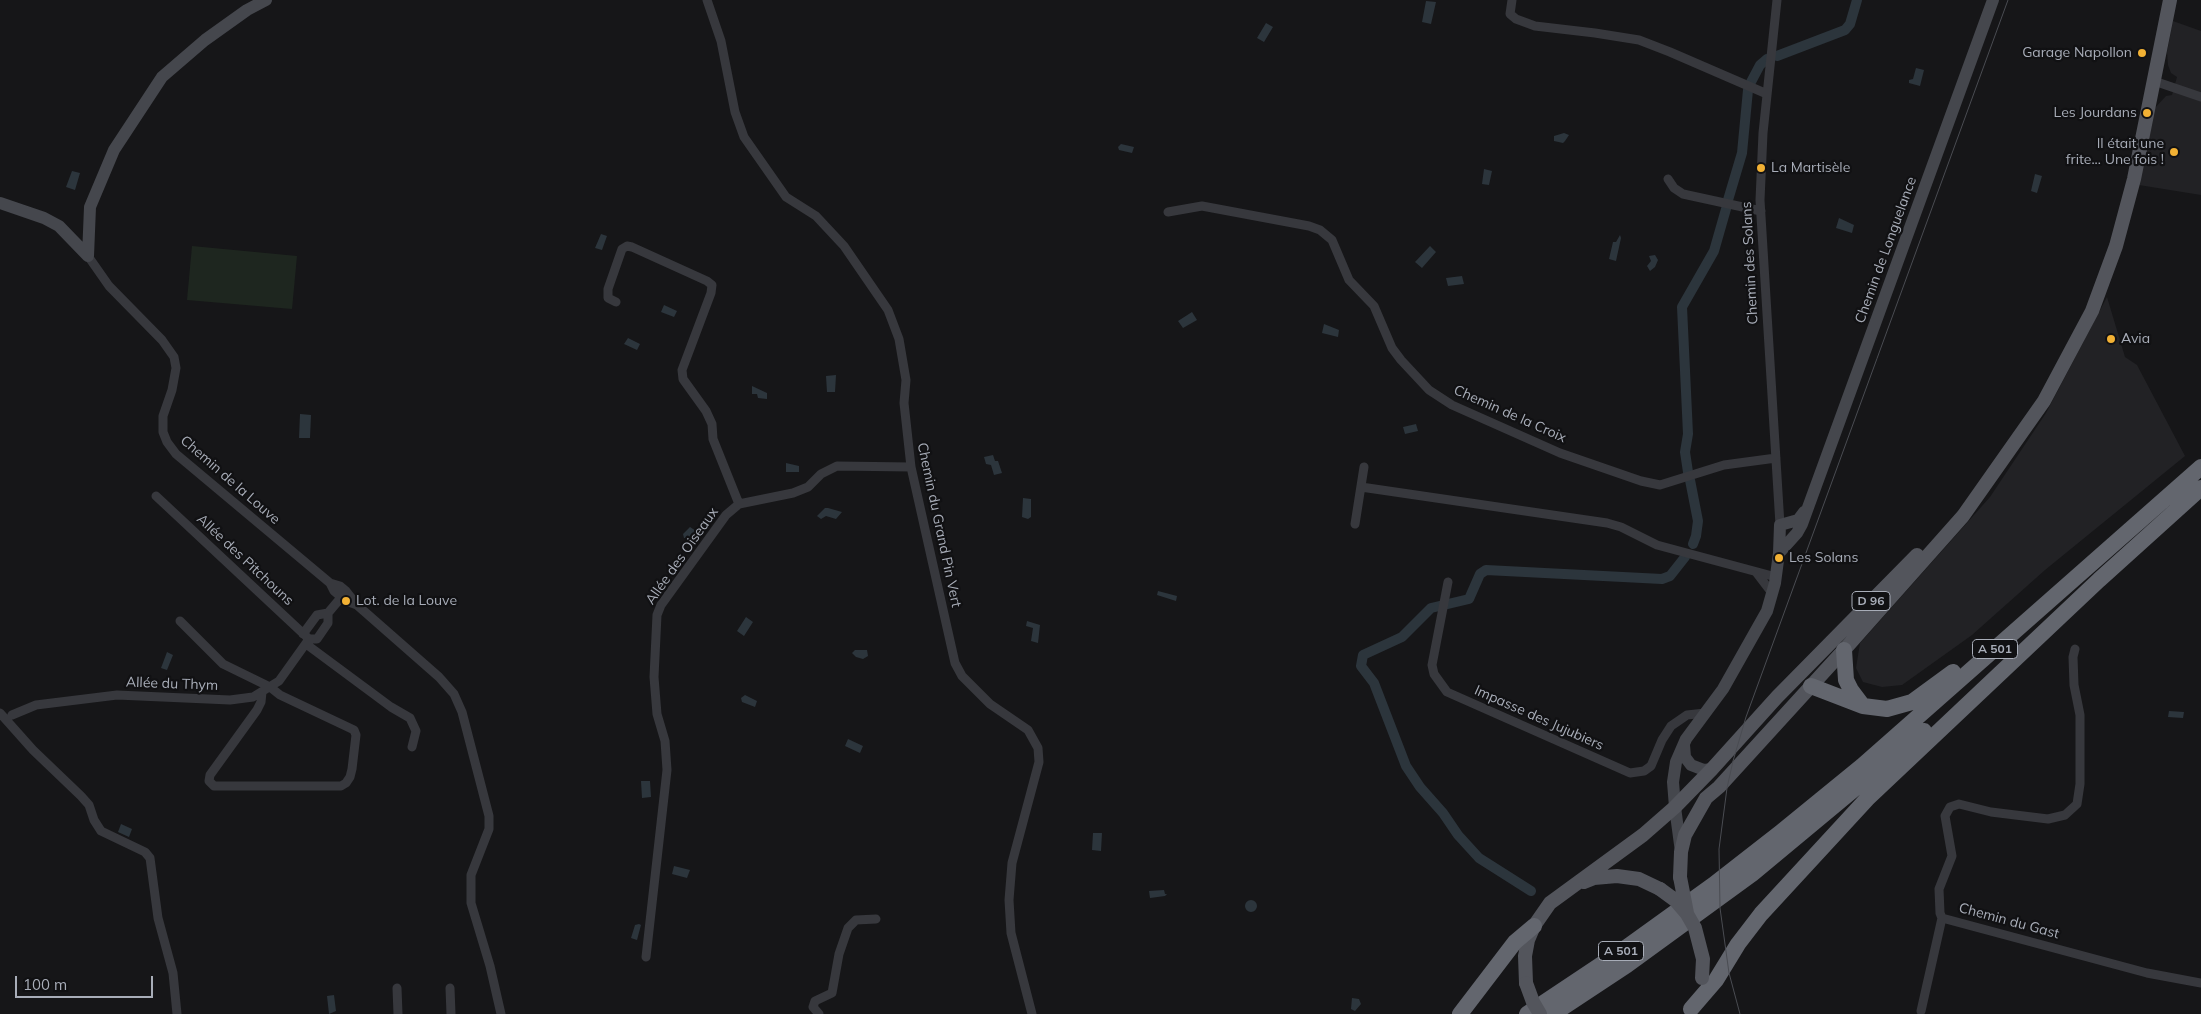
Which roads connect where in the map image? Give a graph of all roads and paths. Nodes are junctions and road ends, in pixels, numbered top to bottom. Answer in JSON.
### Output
{"nodes":[{"id":1,"x":266,"y":0,"type":"edge"},
{"id":2,"x":707,"y":0,"type":"edge"},
{"id":3,"x":1512,"y":0,"type":"edge"},
{"id":4,"x":1777,"y":0,"type":"edge"},
{"id":5,"x":1993,"y":0,"type":"edge"},
{"id":6,"x":2170,"y":0,"type":"edge"},
{"id":7,"x":2154,"y":81,"type":"junction"},
{"id":8,"x":1767,"y":94,"type":"junction"},
{"id":9,"x":2201,"y":97,"type":"edge"},
{"id":10,"x":1668,"y":179,"type":"dead end"},
{"id":11,"x":0,"y":204,"type":"edge"},
{"id":12,"x":1761,"y":211,"type":"junction"},
{"id":13,"x":1168,"y":212,"type":"dead end"},
{"id":14,"x":88,"y":256,"type":"junction"},
{"id":15,"x":616,"y":302,"type":"dead end"},
{"id":16,"x":1776,"y":458,"type":"junction"},
{"id":17,"x":911,"y":467,"type":"junction"},
{"id":18,"x":1364,"y":467,"type":"dead end"},
{"id":19,"x":2201,"y":467,"type":"edge"},
{"id":20,"x":1361,"y":487,"type":"junction"},
{"id":21,"x":1984,"y":488,"type":"junction"},
{"id":22,"x":2201,"y":488,"type":"edge"},
{"id":23,"x":156,"y":496,"type":"dead end"},
{"id":24,"x":739,"y":504,"type":"junction"},
{"id":25,"x":1806,"y":510,"type":"junction"},
{"id":26,"x":1355,"y":524,"type":"dead end"},
{"id":27,"x":1780,"y":525,"type":"junction"},
{"id":28,"x":2127,"y":533,"type":"junction"},
{"id":29,"x":1780,"y":553,"type":"junction"},
{"id":30,"x":1756,"y":572,"type":"junction"},
{"id":31,"x":1776,"y":578,"type":"junction"},
{"id":32,"x":2099,"y":580,"type":"junction"},
{"id":33,"x":1448,"y":582,"type":"dead end"},
{"id":34,"x":1772,"y":593,"type":"junction"},
{"id":35,"x":343,"y":594,"type":"junction"},
{"id":36,"x":328,"y":613,"type":"junction"},
{"id":37,"x":180,"y":621,"type":"dead end"},
{"id":38,"x":309,"y":639,"type":"junction"},
{"id":39,"x":2074,"y":649,"type":"dead end"},
{"id":40,"x":1844,"y":650,"type":"junction"},
{"id":41,"x":1810,"y":686,"type":"junction"},
{"id":42,"x":266,"y":689,"type":"junction"},
{"id":43,"x":1863,"y":706,"type":"junction"},
{"id":44,"x":1705,"y":712,"type":"junction"},
{"id":45,"x":0,"y":713,"type":"edge"},
{"id":46,"x":12,"y":715,"type":"dead end"},
{"id":47,"x":1758,"y":721,"type":"junction"},
{"id":48,"x":1684,"y":745,"type":"junction"},
{"id":49,"x":412,"y":747,"type":"dead end"},
{"id":50,"x":1718,"y":763,"type":"junction"},
{"id":51,"x":1675,"y":807,"type":"junction"},
{"id":52,"x":1681,"y":852,"type":"junction"},
{"id":53,"x":1573,"y":886,"type":"junction"},
{"id":54,"x":1687,"y":914,"type":"junction"},
{"id":55,"x":1942,"y":918,"type":"junction"},
{"id":56,"x":876,"y":919,"type":"dead end"},
{"id":57,"x":1534,"y":926,"type":"junction"},
{"id":58,"x":646,"y":956,"type":"dead end"},
{"id":59,"x":1709,"y":979,"type":"junction"},
{"id":60,"x":2201,"y":983,"type":"edge"},
{"id":61,"x":397,"y":988,"type":"dead end"},
{"id":62,"x":450,"y":988,"type":"dead end"},
{"id":63,"x":1689,"y":1011,"type":"edge"},
{"id":64,"x":1921,"y":1011,"type":"dead end"},
{"id":65,"x":177,"y":1014,"type":"edge"},
{"id":66,"x":398,"y":1014,"type":"edge"},
{"id":67,"x":452,"y":1014,"type":"edge"},
{"id":68,"x":501,"y":1014,"type":"edge"},
{"id":69,"x":819,"y":1014,"type":"edge"},
{"id":70,"x":1032,"y":1014,"type":"edge"},
{"id":71,"x":1460,"y":1014,"type":"edge"},
{"id":72,"x":1527,"y":1014,"type":"edge"},
{"id":73,"x":1540,"y":1014,"type":"edge"},
{"id":74,"x":1553,"y":1014,"type":"edge"}],
"edges":[{"from":1,"to":14,"type":"street"},
{"from":2,"to":17,"type":"street","name":"Chemin du Grand Pin Vert"},
{"from":3,"to":8,"type":"street"},
{"from":4,"to":8,"type":"street","name":"Chemin des Solans"},
{"from":5,"to":25,"type":"street","name":"Chemin de Longuelance"},
{"from":6,"to":7,"type":"main road","number":"D 96"},
{"from":7,"to":9,"type":"street"},
{"from":7,"to":21,"type":"main road","number":"D 96"},
{"from":8,"to":12,"type":"street","name":"Chemin des Solans"},
{"from":10,"to":12,"type":"street"},
{"from":11,"to":14,"type":"street"},
{"from":12,"to":16,"type":"street","name":"Chemin des Solans"},
{"from":13,"to":16,"type":"street","name":"Chemin de la Croix"},
{"from":14,"to":35,"type":"street","name":"Chemin de la Louve"},
{"from":15,"to":24,"type":"street"},
{"from":16,"to":27,"type":"street","name":"Chemin des Solans"},
{"from":17,"to":24,"type":"street","name":"Allée des Oiseaux"},
{"from":17,"to":70,"type":"street","name":"Chemin du Grand Pin Vert"},
{"from":18,"to":20,"type":"street"},
{"from":19,"to":28,"type":"highway","number":"A 501"},
{"from":20,"to":26,"type":"street"},
{"from":20,"to":30,"type":"street"},
{"from":21,"to":40,"type":"main road","number":"D 96"},
{"from":21,"to":47,"type":"main road","number":"D 96"},
{"from":22,"to":32,"type":"highway","number":"A 501"},
{"from":23,"to":38,"type":"street","name":"Allée des Pitchouns"},
{"from":24,"to":58,"type":"street","name":"Allée des Oiseaux"},
{"from":25,"to":27,"type":"street"},
{"from":25,"to":29,"type":"street","name":"Chemin de Longuelance"},
{"from":27,"to":29,"type":"street"},
{"from":28,"to":43,"type":"highway"},
{"from":28,"to":72,"type":"highway","number":"A 501"},
{"from":29,"to":31,"type":"street"},
{"from":30,"to":31,"type":"street"},
{"from":30,"to":34,"type":"street"},
{"from":31,"to":34,"type":"street"},
{"from":32,"to":59,"type":"highway"},
{"from":32,"to":74,"type":"highway","number":"A 501"},
{"from":33,"to":44,"type":"street","name":"Impasse des Jujubiers"},
{"from":34,"to":44,"type":"street"},
{"from":35,"to":36,"type":"street","name":"Allée du Thym"},
{"from":35,"to":68,"type":"street","name":"Chemin de la Louve"},
{"from":36,"to":38,"type":"street","name":"Allée du Thym"},
{"from":36,"to":38,"type":"street","name":"Allée du Thym"},
{"from":37,"to":42,"type":"street"},
{"from":38,"to":42,"type":"street","name":"Allée du Thym"},
{"from":38,"to":49,"type":"street","name":"Allée des Pitchouns"},
{"from":39,"to":55,"type":"street","name":"Chemin du Gast"},
{"from":40,"to":41,"type":"main road","number":"D 96"},
{"from":40,"to":43,"type":"highway"},
{"from":41,"to":43,"type":"highway"},
{"from":41,"to":47,"type":"main road"},
{"from":41,"to":52,"type":"main road","number":"D 96"},
{"from":42,"to":42,"type":"street"},
{"from":42,"to":46,"type":"street","name":"Allée du Thym"},
{"from":44,"to":48,"type":"street"},
{"from":45,"to":65,"type":"street"},
{"from":47,"to":50,"type":"main road","number":"D 96"},
{"from":48,"to":50,"type":"street"},
{"from":48,"to":51,"type":"street"},
{"from":50,"to":51,"type":"main road","number":"D 96"},
{"from":51,"to":52,"type":"street"},
{"from":51,"to":53,"type":"main road","number":"D 96"},
{"from":52,"to":54,"type":"main road","number":"D 96","bridge":true},
{"from":53,"to":54,"type":"main road","bridge":true},
{"from":53,"to":57,"type":"main road"},
{"from":54,"to":59,"type":"main road","bridge":true},
{"from":55,"to":60,"type":"street","name":"Chemin du Gast"},
{"from":55,"to":64,"type":"street"},
{"from":56,"to":69,"type":"street"},
{"from":57,"to":71,"type":"highway"},
{"from":57,"to":73,"type":"main road","bridge":true},
{"from":59,"to":63,"type":"highway"},
{"from":61,"to":66,"type":"street"},
{"from":62,"to":67,"type":"street"}]}
